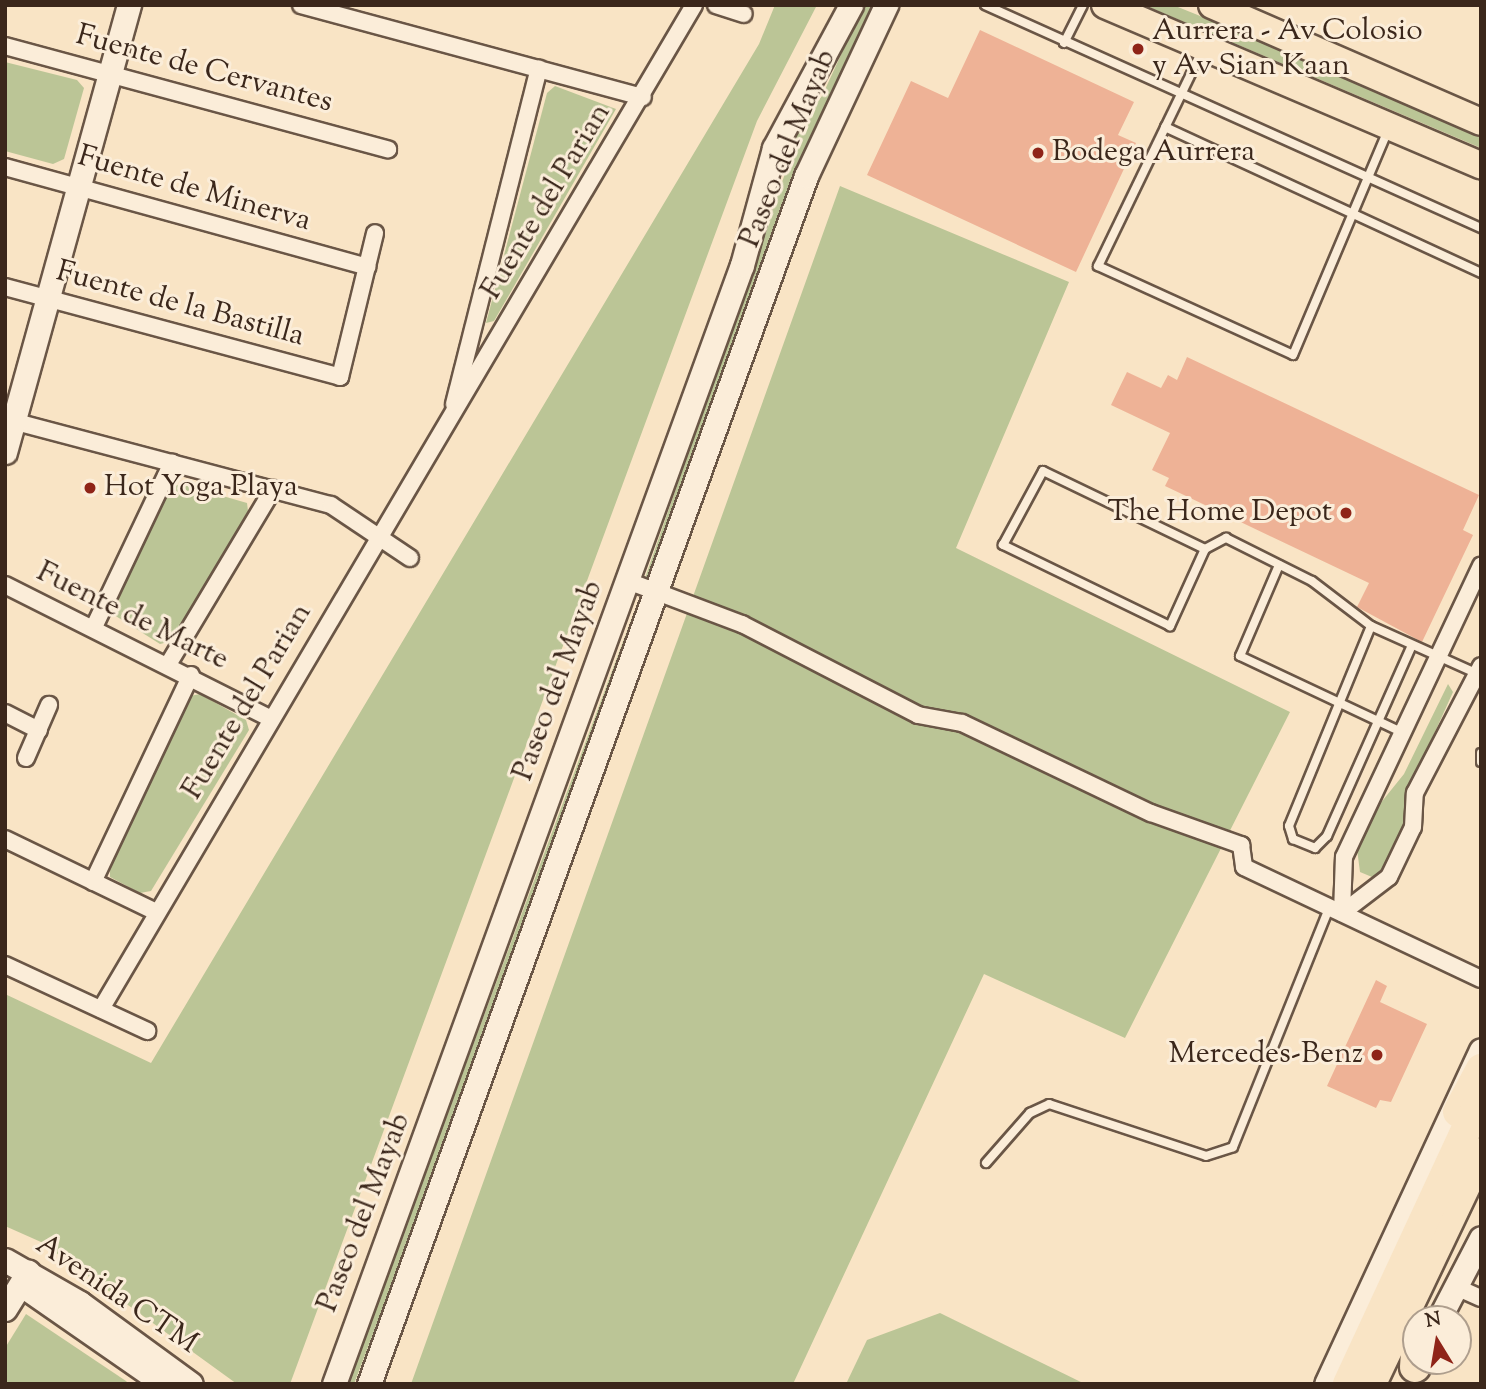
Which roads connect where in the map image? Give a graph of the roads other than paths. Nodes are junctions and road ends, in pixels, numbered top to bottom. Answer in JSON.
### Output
{"nodes":[{"id":1,"x":129,"y":5,"type":"edge"},
{"id":2,"x":301,"y":5,"type":"edge"},
{"id":3,"x":694,"y":5,"type":"edge"},
{"id":4,"x":716,"y":5,"type":"edge"},
{"id":5,"x":851,"y":5,"type":"edge"},
{"id":6,"x":886,"y":5,"type":"edge"},
{"id":7,"x":985,"y":5,"type":"edge"},
{"id":8,"x":1083,"y":5,"type":"edge"},
{"id":9,"x":1105,"y":5,"type":"edge"},
{"id":10,"x":1212,"y":5,"type":"edge"},
{"id":11,"x":744,"y":15,"type":"dead end"},
{"id":12,"x":1064,"y":43,"type":"junction"},
{"id":13,"x":1205,"y":45,"type":"junction"},
{"id":14,"x":5,"y":46,"type":"edge"},
{"id":15,"x":539,"y":69,"type":"junction"},
{"id":16,"x":110,"y":74,"type":"junction"},
{"id":17,"x":1180,"y":96,"type":"junction"},
{"id":18,"x":643,"y":97,"type":"junction"},
{"id":19,"x":1481,"y":122,"type":"edge"},
{"id":20,"x":1165,"y":127,"type":"junction"},
{"id":21,"x":1389,"y":127,"type":"junction"},
{"id":22,"x":388,"y":149,"type":"dead end"},
{"id":23,"x":1481,"y":165,"type":"edge"},
{"id":24,"x":5,"y":167,"type":"edge"},
{"id":25,"x":1367,"y":177,"type":"junction"},
{"id":26,"x":79,"y":187,"type":"junction"},
{"id":27,"x":1349,"y":213,"type":"junction"},
{"id":28,"x":1481,"y":228,"type":"edge"},
{"id":29,"x":375,"y":233,"type":"dead end"},
{"id":30,"x":367,"y":267,"type":"junction"},
{"id":31,"x":1481,"y":273,"type":"edge"},
{"id":32,"x":5,"y":287,"type":"edge"},
{"id":33,"x":48,"y":298,"type":"junction"},
{"id":34,"x":10,"y":420,"type":"edge"},
{"id":35,"x":448,"y":427,"type":"junction"},
{"id":36,"x":5,"y":452,"type":"edge"},
{"id":37,"x":172,"y":463,"type":"junction"},
{"id":38,"x":273,"y":489,"type":"junction"},
{"id":39,"x":381,"y":539,"type":"junction"},
{"id":40,"x":1205,"y":549,"type":"junction"},
{"id":41,"x":410,"y":558,"type":"dead end"},
{"id":42,"x":1279,"y":565,"type":"junction"},
{"id":43,"x":1481,"y":566,"type":"edge"},
{"id":44,"x":628,"y":581,"type":"junction"},
{"id":45,"x":5,"y":585,"type":"edge"},
{"id":46,"x":657,"y":591,"type":"junction"},
{"id":47,"x":1371,"y":625,"type":"junction"},
{"id":48,"x":94,"y":627,"type":"junction"},
{"id":49,"x":1412,"y":645,"type":"junction"},
{"id":50,"x":1437,"y":658,"type":"junction"},
{"id":51,"x":169,"y":663,"type":"junction"},
{"id":52,"x":1479,"y":672,"type":"edge"},
{"id":53,"x":191,"y":675,"type":"junction"},
{"id":54,"x":1341,"y":702,"type":"junction"},
{"id":55,"x":49,"y":705,"type":"dead end"},
{"id":56,"x":5,"y":713,"type":"edge"},
{"id":57,"x":271,"y":719,"type":"junction"},
{"id":58,"x":1381,"y":722,"type":"junction"},
{"id":59,"x":39,"y":730,"type":"junction"},
{"id":60,"x":1404,"y":733,"type":"junction"},
{"id":61,"x":1481,"y":753,"type":"edge"},
{"id":62,"x":26,"y":758,"type":"dead end"},
{"id":63,"x":1481,"y":762,"type":"edge"},
{"id":64,"x":5,"y":838,"type":"edge"},
{"id":65,"x":93,"y":882,"type":"junction"},
{"id":66,"x":154,"y":911,"type":"junction"},
{"id":67,"x":1336,"y":911,"type":"junction"},
{"id":68,"x":5,"y":965,"type":"edge"},
{"id":69,"x":1481,"y":979,"type":"edge"},
{"id":70,"x":101,"y":1009,"type":"junction"},
{"id":71,"x":147,"y":1031,"type":"dead end"},
{"id":72,"x":1481,"y":1049,"type":"edge"},
{"id":73,"x":1481,"y":1069,"type":"edge"},
{"id":74,"x":1470,"y":1105,"type":"edge"},
{"id":75,"x":1481,"y":1153,"type":"edge"},
{"id":76,"x":986,"y":1163,"type":"dead end"},
{"id":77,"x":1481,"y":1187,"type":"edge"},
{"id":78,"x":1481,"y":1238,"type":"edge"},
{"id":79,"x":1391,"y":1245,"type":"junction"},
{"id":80,"x":12,"y":1271,"type":"edge"},
{"id":81,"x":1456,"y":1287,"type":"junction"},
{"id":82,"x":1481,"y":1298,"type":"edge"},
{"id":83,"x":1430,"y":1305,"type":"edge"},
{"id":84,"x":1447,"y":1305,"type":"edge"},
{"id":85,"x":5,"y":1308,"type":"edge"},
{"id":86,"x":164,"y":1384,"type":"edge"},
{"id":87,"x":191,"y":1384,"type":"edge"},
{"id":88,"x":334,"y":1384,"type":"edge"},
{"id":89,"x":369,"y":1384,"type":"edge"},
{"id":90,"x":1326,"y":1384,"type":"edge"},
{"id":91,"x":1348,"y":1384,"type":"edge"},
{"id":92,"x":1371,"y":1384,"type":"edge"}],
"edges":[{"from":1,"to":16,"type":"main road"},
{"from":2,"to":15,"type":"street"},
{"from":3,"to":18,"type":"street","name":"Fuente del Parian"},
{"from":4,"to":11,"type":"street"},
{"from":5,"to":44,"type":"main road","name":"Paseo del Mayab"},
{"from":6,"to":46,"type":"main road","name":"Paseo del Mayab"},
{"from":7,"to":12,"type":"lane"},
{"from":8,"to":12,"type":"lane"},
{"from":9,"to":13,"type":"main road"},
{"from":10,"to":19,"type":"main road"},
{"from":12,"to":17,"type":"lane"},
{"from":13,"to":17,"type":"lane"},
{"from":13,"to":21,"type":"main road"},
{"from":14,"to":16,"type":"street","name":"Fuente de Cervantes"},
{"from":15,"to":18,"type":"street"},
{"from":15,"to":35,"type":"street","name":"Fuente del Parian"},
{"from":16,"to":22,"type":"street","name":"Fuente de Cervantes"},
{"from":16,"to":26,"type":"main road"},
{"from":17,"to":20,"type":"lane"},
{"from":17,"to":25,"type":"lane"},
{"from":18,"to":35,"type":"street","name":"Fuente del Parian"},
{"from":20,"to":27,"type":"lane"},
{"from":20,"to":27,"type":"lane"},
{"from":21,"to":23,"type":"main road"},
{"from":21,"to":25,"type":"lane"},
{"from":24,"to":26,"type":"street","name":"Fuente de Minerva"},
{"from":25,"to":27,"type":"lane"},
{"from":25,"to":28,"type":"lane"},
{"from":26,"to":30,"type":"street","name":"Fuente de Minerva"},
{"from":26,"to":33,"type":"main road"},
{"from":27,"to":31,"type":"lane"},
{"from":29,"to":30,"type":"street"},
{"from":30,"to":33,"type":"street","name":"Fuente de la Bastilla"},
{"from":32,"to":33,"type":"street","name":"Fuente de la Bastilla"},
{"from":33,"to":34,"type":"main road"},
{"from":34,"to":36,"type":"main road"},
{"from":34,"to":37,"type":"street"},
{"from":35,"to":39,"type":"street","name":"Fuente del Parian"},
{"from":37,"to":38,"type":"street"},
{"from":37,"to":48,"type":"street"},
{"from":38,"to":39,"type":"street"},
{"from":38,"to":51,"type":"street"},
{"from":39,"to":41,"type":"street"},
{"from":39,"to":57,"type":"street","name":"Fuente del Parian"},
{"from":40,"to":40,"type":"lane"},
{"from":40,"to":42,"type":"lane"},
{"from":42,"to":47,"type":"lane"},
{"from":42,"to":54,"type":"lane"},
{"from":43,"to":50,"type":"street"},
{"from":44,"to":46,"type":"street"},
{"from":44,"to":88,"type":"main road","name":"Paseo del Mayab"},
{"from":45,"to":48,"type":"street","name":"Fuente de Marte"},
{"from":46,"to":67,"type":"street"},
{"from":46,"to":89,"type":"main road","name":"Paseo del Mayab"},
{"from":47,"to":49,"type":"lane"},
{"from":47,"to":54,"type":"lane"},
{"from":48,"to":51,"type":"street","name":"Fuente de Marte"},
{"from":49,"to":50,"type":"lane"},
{"from":49,"to":58,"type":"lane"},
{"from":50,"to":52,"type":"lane"},
{"from":50,"to":60,"type":"street"},
{"from":51,"to":53,"type":"street","name":"Fuente de Marte"},
{"from":52,"to":67,"type":"street"},
{"from":53,"to":57,"type":"street","name":"Fuente de Marte"},
{"from":53,"to":65,"type":"street","name":"Fuente del Parian"},
{"from":54,"to":58,"type":"lane"},
{"from":54,"to":58,"type":"lane"},
{"from":55,"to":59,"type":"street"},
{"from":56,"to":59,"type":"street"},
{"from":57,"to":66,"type":"street","name":"Fuente del Parian"},
{"from":58,"to":60,"type":"lane"},
{"from":59,"to":62,"type":"street"},
{"from":60,"to":67,"type":"street"},
{"from":61,"to":63,"type":"lane"},
{"from":64,"to":65,"type":"street"},
{"from":65,"to":66,"type":"street"},
{"from":66,"to":70,"type":"street","name":"Fuente del Parian"},
{"from":67,"to":69,"type":"street"},
{"from":67,"to":76,"type":"lane"},
{"from":68,"to":70,"type":"street"},
{"from":70,"to":71,"type":"street"},
{"from":72,"to":79,"type":"main road"},
{"from":73,"to":74,"type":"highway"},
{"from":74,"to":79,"type":"highway"},
{"from":74,"to":91,"type":"highway"},
{"from":75,"to":92,"type":"highway"},
{"from":77,"to":83,"type":"highway"},
{"from":78,"to":81,"type":"main road"},
{"from":79,"to":90,"type":"main road"},
{"from":80,"to":85,"type":"main road"},
{"from":80,"to":86,"type":"main road","name":"Avenida CTM"},
{"from":80,"to":87,"type":"main road","name":"Avenida CTM"},
{"from":81,"to":82,"type":"street"},
{"from":81,"to":84,"type":"main road"}]}
